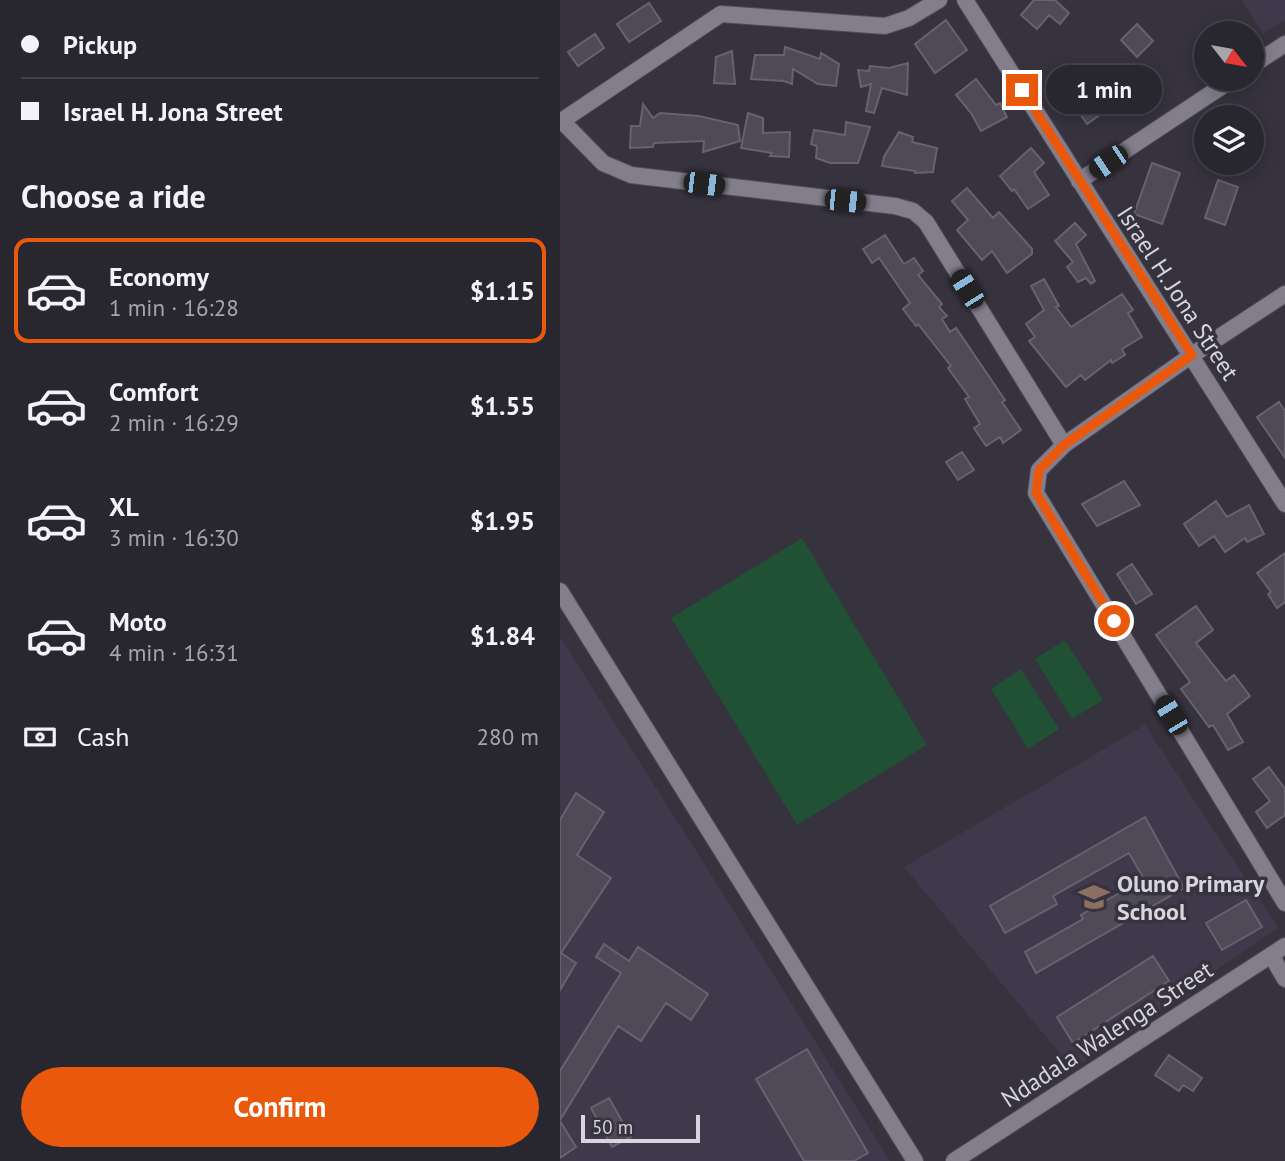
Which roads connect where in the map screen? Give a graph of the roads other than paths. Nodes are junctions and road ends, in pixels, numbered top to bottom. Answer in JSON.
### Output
{"nodes":[{"id":1,"x":712,"y":0,"type":"edge"},
{"id":2,"x":939,"y":0,"type":"edge"},
{"id":3,"x":965,"y":0,"type":"edge"},
{"id":4,"x":721,"y":14,"type":"junction"},
{"id":5,"x":1285,"y":44,"type":"edge"},
{"id":6,"x":1264,"y":58,"type":"edge"},
{"id":7,"x":1215,"y":91,"type":"edge"},
{"id":8,"x":561,"y":121,"type":"edge"},
{"id":9,"x":1079,"y":181,"type":"junction"},
{"id":10,"x":1285,"y":293,"type":"edge"},
{"id":11,"x":1192,"y":355,"type":"junction"},
{"id":12,"x":1064,"y":445,"type":"junction"},
{"id":13,"x":1285,"y":504,"type":"edge"},
{"id":14,"x":560,"y":591,"type":"edge"},
{"id":15,"x":1285,"y":903,"type":"edge"},
{"id":16,"x":1285,"y":946,"type":"edge"},
{"id":17,"x":1271,"y":956,"type":"junction"},
{"id":18,"x":1285,"y":979,"type":"edge"},
{"id":19,"x":915,"y":1161,"type":"edge"},
{"id":20,"x":954,"y":1161,"type":"edge"}],
"edges":[{"from":1,"to":4,"type":"street"},
{"from":2,"to":4,"type":"street"},
{"from":3,"to":9,"type":"street","name":"Israel H. Jona Street"},
{"from":4,"to":8,"type":"street"},
{"from":5,"to":6,"type":"street"},
{"from":7,"to":9,"type":"street"},
{"from":8,"to":12,"type":"street"},
{"from":9,"to":11,"type":"street","name":"Israel H. Jona Street"},
{"from":10,"to":11,"type":"street"},
{"from":11,"to":12,"type":"street"},
{"from":11,"to":13,"type":"street","name":"Israel H. Jona Street"},
{"from":12,"to":15,"type":"street"},
{"from":14,"to":19,"type":"street"},
{"from":16,"to":17,"type":"street","name":"Ndadala Walenga Street"},
{"from":17,"to":18,"type":"street"},
{"from":17,"to":20,"type":"street","name":"Ndadala Walenga Street"}]}
